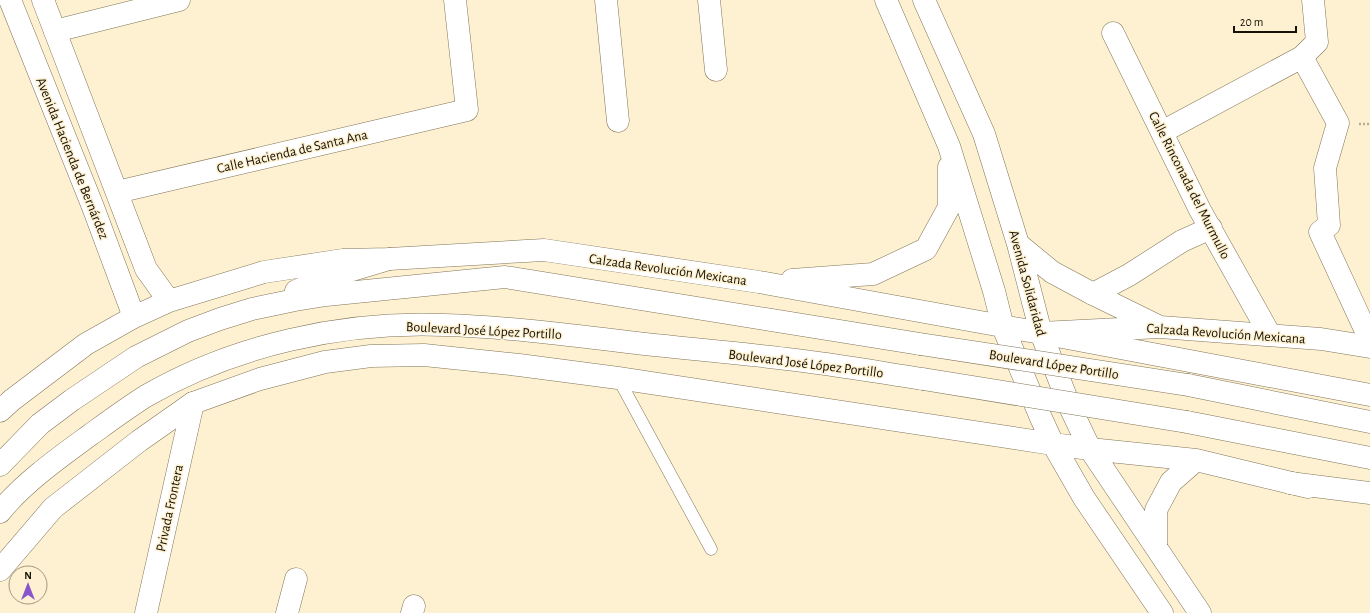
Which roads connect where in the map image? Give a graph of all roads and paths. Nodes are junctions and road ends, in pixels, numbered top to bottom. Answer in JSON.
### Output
{"nodes":[{"id":1,"x":10,"y":0,"type":"edge"},
{"id":2,"x":43,"y":0,"type":"edge"},
{"id":3,"x":179,"y":0,"type":"edge"},
{"id":4,"x":455,"y":0,"type":"edge"},
{"id":5,"x":606,"y":0,"type":"edge"},
{"id":6,"x":709,"y":0,"type":"edge"},
{"id":7,"x":886,"y":0,"type":"edge"},
{"id":8,"x":924,"y":0,"type":"edge"},
{"id":9,"x":1313,"y":0,"type":"edge"},
{"id":10,"x":156,"y":3,"type":"edge"},
{"id":11,"x":55,"y":30,"type":"junction"},
{"id":12,"x":1114,"y":33,"type":"dead end"},
{"id":13,"x":1302,"y":57,"type":"junction"},
{"id":14,"x":716,"y":70,"type":"dead end"},
{"id":15,"x":618,"y":121,"type":"dead end"},
{"id":16,"x":1162,"y":132,"type":"junction"},
{"id":17,"x":949,"y":146,"type":"junction"},
{"id":18,"x":117,"y":192,"type":"junction"},
{"id":19,"x":1211,"y":228,"type":"junction"},
{"id":20,"x":1018,"y":244,"type":"junction"},
{"id":21,"x":390,"y":259,"type":"junction"},
{"id":22,"x":759,"y":282,"type":"junction"},
{"id":23,"x":1093,"y":294,"type":"junction"},
{"id":24,"x":169,"y":301,"type":"junction"},
{"id":25,"x":252,"y":309,"type":"junction"},
{"id":26,"x":134,"y":317,"type":"junction"},
{"id":27,"x":1003,"y":327,"type":"junction"},
{"id":28,"x":1160,"y":327,"type":"junction"},
{"id":29,"x":1041,"y":333,"type":"junction"},
{"id":30,"x":1270,"y":335,"type":"junction"},
{"id":31,"x":1370,"y":340,"type":"edge"},
{"id":32,"x":1370,"y":346,"type":"edge"},
{"id":33,"x":618,"y":378,"type":"junction"},
{"id":34,"x":1370,"y":395,"type":"edge"},
{"id":35,"x":193,"y":403,"type":"junction"},
{"id":36,"x":0,"y":410,"type":"edge"},
{"id":37,"x":1370,"y":422,"type":"edge"},
{"id":38,"x":1053,"y":444,"type":"junction"},
{"id":39,"x":1090,"y":449,"type":"junction"},
{"id":40,"x":1370,"y":458,"type":"edge"},
{"id":41,"x":1196,"y":460,"type":"junction"},
{"id":42,"x":0,"y":465,"type":"edge"},
{"id":43,"x":1290,"y":483,"type":"junction"},
{"id":44,"x":1370,"y":493,"type":"edge"},
{"id":45,"x":1370,"y":504,"type":"edge"},
{"id":46,"x":0,"y":512,"type":"edge"},
{"id":47,"x":1156,"y":546,"type":"junction"},
{"id":48,"x":712,"y":549,"type":"dead end"},
{"id":49,"x":0,"y":570,"type":"edge"},
{"id":50,"x":296,"y":579,"type":"dead end"},
{"id":51,"x":146,"y":613,"type":"edge"},
{"id":52,"x":287,"y":613,"type":"edge"},
{"id":53,"x":1162,"y":613,"type":"edge"},
{"id":54,"x":1200,"y":613,"type":"edge"}],
"edges":[{"from":1,"to":26,"type":"street","name":"Avenida Hacienda de Bernárdez"},
{"from":2,"to":11,"type":"street","name":"Avenida Hacienda de Bernárdez"},
{"from":3,"to":10,"type":"street"},
{"from":4,"to":18,"type":"street","name":"Calle Hacienda de Santa Ana"},
{"from":5,"to":15,"type":"street"},
{"from":6,"to":14,"type":"street"},
{"from":7,"to":17,"type":"street"},
{"from":8,"to":20,"type":"street","name":"Avenida Solidaridad"},
{"from":9,"to":13,"type":"street"},
{"from":10,"to":11,"type":"street"},
{"from":11,"to":18,"type":"street","name":"Avenida Hacienda de Bernárdez"},
{"from":12,"to":16,"type":"street","name":"Calle Rinconada del Murmullo"},
{"from":13,"to":16,"type":"street"},
{"from":13,"to":31,"type":"street"},
{"from":16,"to":19,"type":"street","name":"Calle Rinconada del Murmullo"},
{"from":17,"to":22,"type":"street"},
{"from":17,"to":27,"type":"street"},
{"from":18,"to":24,"type":"street","name":"Avenida Hacienda de Bernárdez"},
{"from":19,"to":23,"type":"street"},
{"from":19,"to":30,"type":"street","name":"Calle Rinconada del Murmullo"},
{"from":20,"to":23,"type":"street"},
{"from":20,"to":29,"type":"street","name":"Avenida Solidaridad"},
{"from":21,"to":22,"type":"street","name":"Calzada Revolución Mexicana"},
{"from":21,"to":24,"type":"street","name":"Calzada Revolución Mexicana"},
{"from":21,"to":25,"type":"street"},
{"from":22,"to":27,"type":"street","name":"Calzada Revolución Mexicana"},
{"from":23,"to":28,"type":"street"},
{"from":24,"to":26,"type":"street","name":"Calzada Revolución Mexicana"},
{"from":25,"to":37,"type":"street","name":"Boulevard López Portillo","bridge":true},
{"from":25,"to":42,"type":"street"},
{"from":26,"to":36,"type":"street","name":"Calzada Revolución Mexicana"},
{"from":27,"to":29,"type":"street","name":"Calzada Revolución Mexicana"},
{"from":27,"to":38,"type":"street"},
{"from":28,"to":29,"type":"street","name":"Calzada Revolución Mexicana"},
{"from":28,"to":30,"type":"street","name":"Calzada Revolución Mexicana"},
{"from":29,"to":34,"type":"street"},
{"from":29,"to":39,"type":"street","name":"Avenida Solidaridad"},
{"from":30,"to":32,"type":"street","name":"Calzada Revolución Mexicana"},
{"from":33,"to":35,"type":"street"},
{"from":33,"to":38,"type":"street"},
{"from":33,"to":48,"type":"lane"},
{"from":35,"to":49,"type":"street"},
{"from":35,"to":51,"type":"street","name":"Privada Frontera"},
{"from":38,"to":39,"type":"street"},
{"from":38,"to":53,"type":"street"},
{"from":39,"to":41,"type":"street"},
{"from":39,"to":47,"type":"street","name":"Avenida Solidaridad"},
{"from":40,"to":46,"type":"street","name":"Boulevard José López Portillo","bridge":true},
{"from":41,"to":43,"type":"street"},
{"from":41,"to":47,"type":"street"},
{"from":43,"to":44,"type":"street"},
{"from":43,"to":45,"type":"street"},
{"from":47,"to":54,"type":"street","name":"Avenida Solidaridad"},
{"from":50,"to":52,"type":"street"}]}
